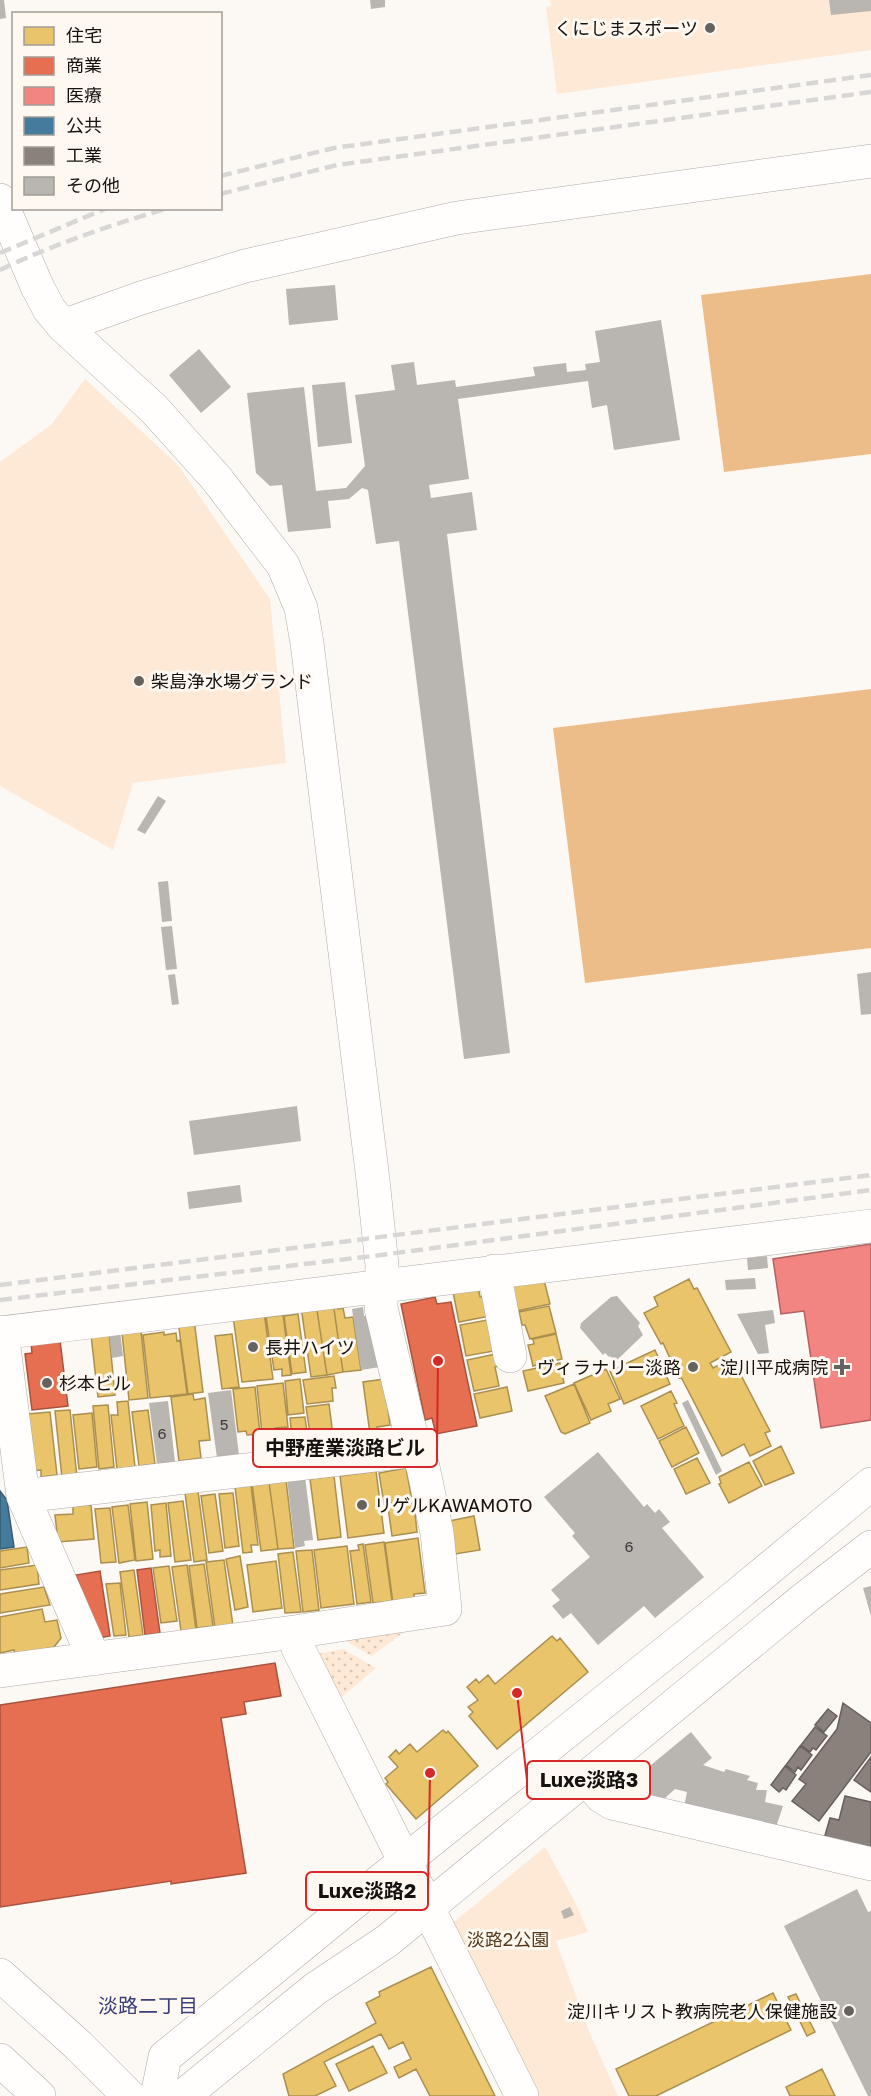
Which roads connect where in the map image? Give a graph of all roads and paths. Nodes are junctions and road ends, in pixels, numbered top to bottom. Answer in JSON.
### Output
{"nodes":[{"id":1,"x":871,"y":161,"type":"edge"},
{"id":2,"x":0,"y":200,"type":"edge"},
{"id":3,"x":63,"y":326,"type":"junction"},
{"id":4,"x":871,"y":1226,"type":"edge"},
{"id":5,"x":494,"y":1271,"type":"junction"},
{"id":6,"x":381,"y":1286,"type":"junction"},
{"id":7,"x":1,"y":1332,"type":"edge"},
{"id":8,"x":510,"y":1356,"type":"dead end"},
{"id":9,"x":417,"y":1450,"type":"junction"},
{"id":10,"x":14,"y":1476,"type":"edge"},
{"id":11,"x":871,"y":1484,"type":"edge"},
{"id":12,"x":841,"y":1508,"type":"junction"},
{"id":13,"x":871,"y":1547,"type":"edge"},
{"id":14,"x":294,"y":1632,"type":"junction"},
{"id":15,"x":94,"y":1659,"type":"junction"},
{"id":16,"x":0,"y":1671,"type":"edge"},
{"id":17,"x":529,"y":1762,"type":"junction"},
{"id":18,"x":587,"y":1778,"type":"junction"},
{"id":19,"x":560,"y":1799,"type":"junction"},
{"id":20,"x":405,"y":1863,"type":"junction"},
{"id":21,"x":871,"y":1864,"type":"edge"},
{"id":22,"x":428,"y":1908,"type":"junction"},
{"id":23,"x":0,"y":1975,"type":"edge"},
{"id":24,"x":0,"y":2060,"type":"edge"},
{"id":25,"x":99,"y":2065,"type":"junction"},
{"id":26,"x":160,"y":2081,"type":"edge"},
{"id":27,"x":39,"y":2096,"type":"edge"},
{"id":28,"x":129,"y":2096,"type":"edge"},
{"id":29,"x":183,"y":2096,"type":"edge"},
{"id":30,"x":522,"y":2096,"type":"edge"}],
"edges":[{"from":1,"to":3,"type":"street"},
{"from":2,"to":3,"type":"street"},
{"from":3,"to":6,"type":"street"},
{"from":4,"to":5,"type":"street"},
{"from":5,"to":6,"type":"street"},
{"from":5,"to":8,"type":"street"},
{"from":6,"to":7,"type":"street"},
{"from":6,"to":9,"type":"street"},
{"from":7,"to":10,"type":"street"},
{"from":9,"to":10,"type":"street"},
{"from":9,"to":14,"type":"street"},
{"from":10,"to":15,"type":"street"},
{"from":11,"to":12,"type":"street"},
{"from":12,"to":13,"type":"street"},
{"from":12,"to":17,"type":"street"},
{"from":13,"to":18,"type":"street"},
{"from":14,"to":15,"type":"street"},
{"from":14,"to":20,"type":"street"},
{"from":15,"to":16,"type":"street"},
{"from":17,"to":19,"type":"street"},
{"from":17,"to":20,"type":"street"},
{"from":18,"to":19,"type":"street"},
{"from":18,"to":21,"type":"street"},
{"from":19,"to":22,"type":"street"},
{"from":20,"to":22,"type":"street"},
{"from":20,"to":26,"type":"street"},
{"from":22,"to":29,"type":"street"},
{"from":22,"to":30,"type":"street"},
{"from":23,"to":25,"type":"street"},
{"from":24,"to":27,"type":"street"},
{"from":25,"to":26,"type":"street"},
{"from":25,"to":28,"type":"street"}]}
